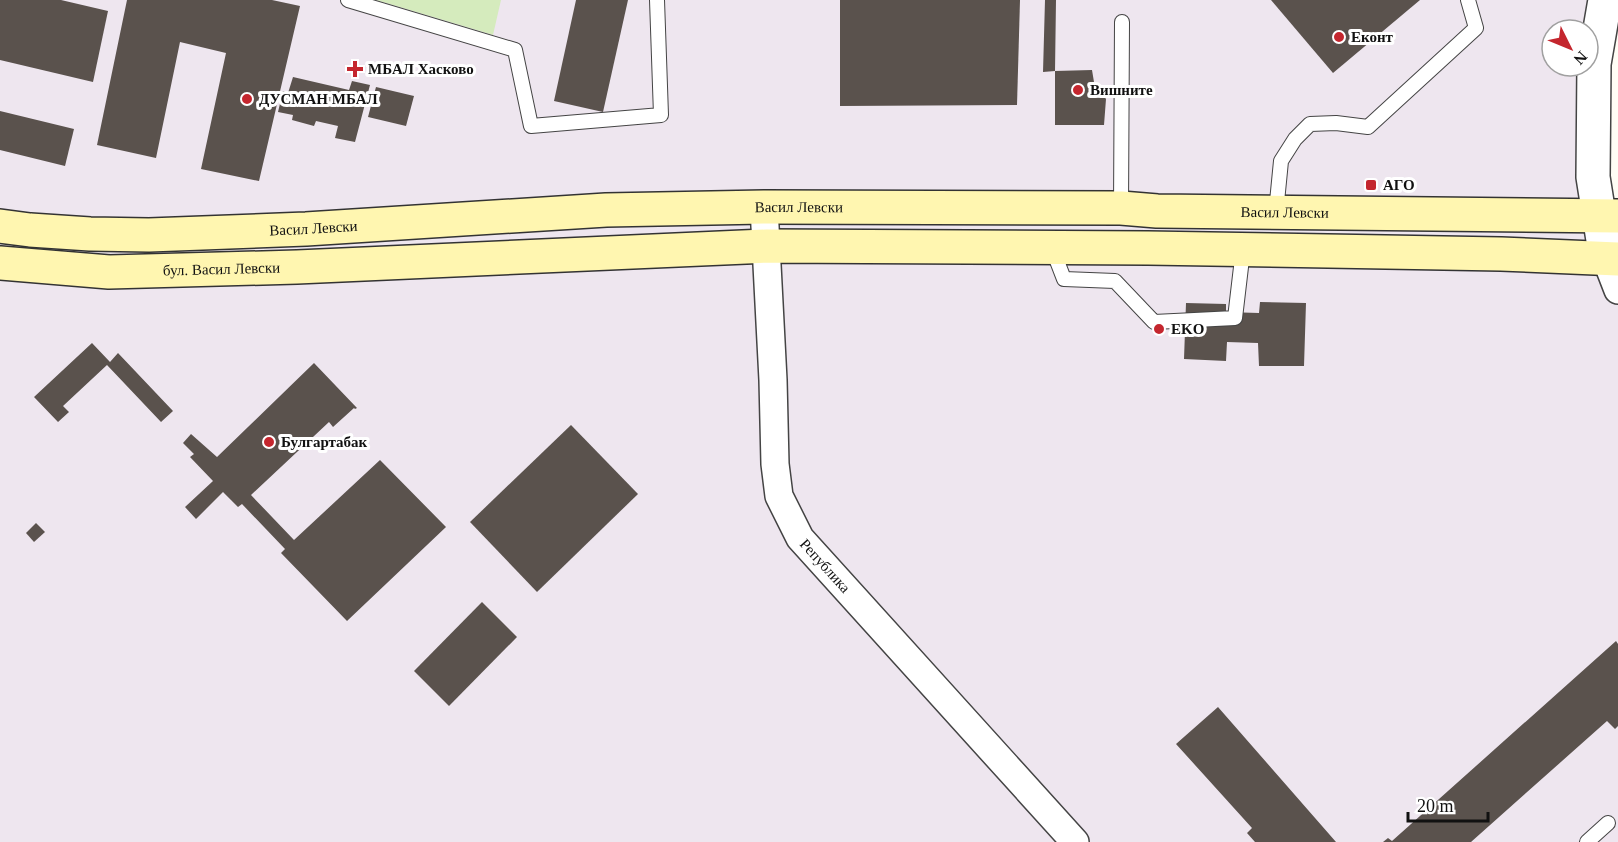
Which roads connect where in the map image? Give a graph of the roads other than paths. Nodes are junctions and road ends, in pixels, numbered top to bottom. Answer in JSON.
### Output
{"nodes":[{"id":1,"x":348,"y":0,"type":"edge"},
{"id":2,"x":657,"y":0,"type":"edge"},
{"id":3,"x":1468,"y":0,"type":"edge"},
{"id":4,"x":1605,"y":0,"type":"edge"},
{"id":5,"x":1122,"y":22,"type":"dead end"},
{"id":6,"x":764,"y":207,"type":"junction"},
{"id":7,"x":1121,"y":208,"type":"junction"},
{"id":8,"x":1276,"y":212,"type":"junction"},
{"id":9,"x":1609,"y":216,"type":"edge"},
{"id":10,"x":0,"y":226,"type":"edge"},
{"id":11,"x":767,"y":246,"type":"junction"},
{"id":12,"x":1052,"y":248,"type":"junction"},
{"id":13,"x":1243,"y":250,"type":"junction"},
{"id":14,"x":1612,"y":259,"type":"edge"},
{"id":15,"x":0,"y":263,"type":"edge"},
{"id":16,"x":1618,"y":290,"type":"edge"},
{"id":17,"x":1608,"y":823,"type":"dead end"},
{"id":18,"x":1075,"y":842,"type":"edge"},
{"id":19,"x":1587,"y":842,"type":"edge"}],
"edges":[{"from":1,"to":2,"type":"lane"},
{"from":3,"to":8,"type":"lane"},
{"from":4,"to":9,"type":"street"},
{"from":5,"to":7,"type":"lane"},
{"from":6,"to":7,"type":"main road","name":"Васил Левски"},
{"from":6,"to":10,"type":"main road","name":"Васил Левски"},
{"from":6,"to":11,"type":"street","name":"Република"},
{"from":7,"to":8,"type":"main road","name":"Васил Левски"},
{"from":8,"to":9,"type":"main road","name":"Васил Левски"},
{"from":9,"to":14,"type":"street"},
{"from":11,"to":12,"type":"main road"},
{"from":11,"to":15,"type":"main road","name":"бул. Васил Левски"},
{"from":11,"to":18,"type":"street","name":"Република"},
{"from":12,"to":13,"type":"main road"},
{"from":12,"to":13,"type":"lane"},
{"from":13,"to":14,"type":"main road"},
{"from":14,"to":16,"type":"street"},
{"from":17,"to":19,"type":"lane"}]}
